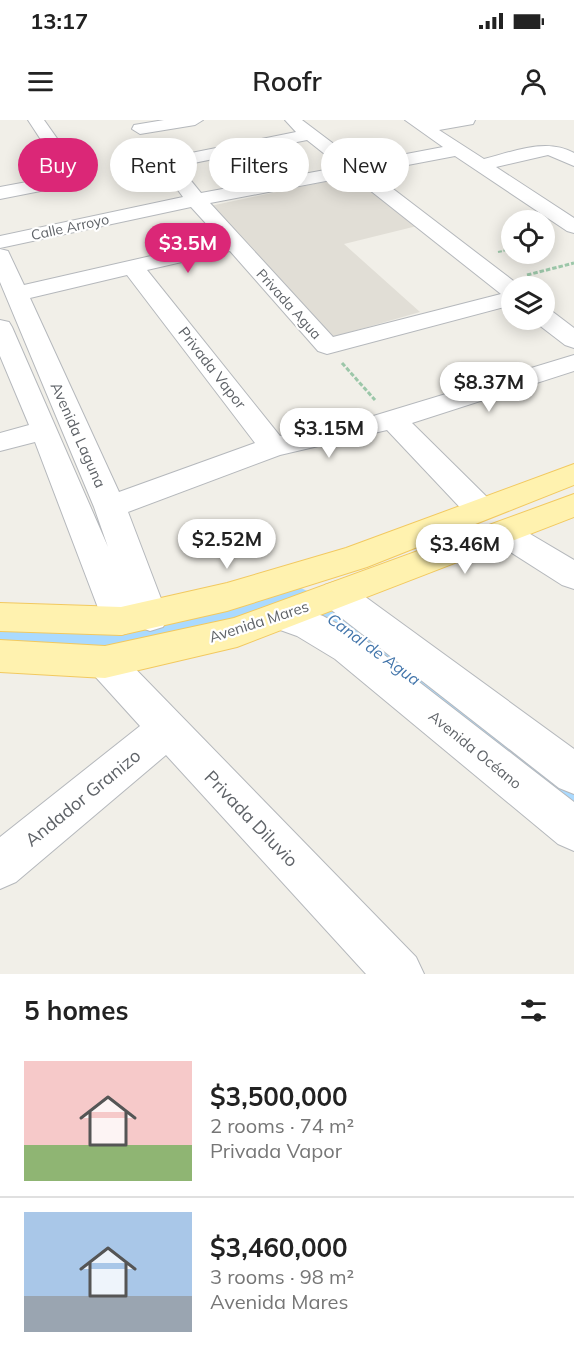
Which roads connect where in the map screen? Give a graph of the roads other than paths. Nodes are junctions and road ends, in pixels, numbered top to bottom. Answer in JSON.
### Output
{"nodes":[{"id":1,"x":36,"y":120,"type":"edge"},
{"id":2,"x":195,"y":120,"type":"edge"},
{"id":3,"x":292,"y":120,"type":"edge"},
{"id":4,"x":397,"y":120,"type":"edge"},
{"id":5,"x":467,"y":120,"type":"edge"},
{"id":6,"x":136,"y":124,"type":"edge"},
{"id":7,"x":418,"y":124,"type":"edge"},
{"id":8,"x":310,"y":134,"type":"junction"},
{"id":9,"x":147,"y":138,"type":"edge"},
{"id":10,"x":321,"y":143,"type":"edge"},
{"id":11,"x":451,"y":151,"type":"junction"},
{"id":12,"x":409,"y":159,"type":"edge"},
{"id":13,"x":574,"y":161,"type":"edge"},
{"id":14,"x":480,"y":165,"type":"junction"},
{"id":15,"x":321,"y":176,"type":"edge"},
{"id":16,"x":384,"y":192,"type":"edge"},
{"id":17,"x":0,"y":193,"type":"edge"},
{"id":18,"x":196,"y":200,"type":"junction"},
{"id":19,"x":529,"y":210,"type":"edge"},
{"id":20,"x":574,"y":227,"type":"edge"},
{"id":21,"x":555,"y":229,"type":"edge"},
{"id":22,"x":0,"y":242,"type":"edge"},
{"id":23,"x":574,"y":242,"type":"edge"},
{"id":24,"x":236,"y":243,"type":"junction"},
{"id":25,"x":0,"y":256,"type":"edge"},
{"id":26,"x":132,"y":266,"type":"junction"},
{"id":27,"x":501,"y":284,"type":"edge"},
{"id":28,"x":501,"y":292,"type":"edge"},
{"id":29,"x":16,"y":294,"type":"junction"},
{"id":30,"x":555,"y":325,"type":"edge"},
{"id":31,"x":0,"y":327,"type":"edge"},
{"id":32,"x":574,"y":340,"type":"edge"},
{"id":33,"x":574,"y":363,"type":"edge"},
{"id":34,"x":40,"y":384,"type":"junction"},
{"id":35,"x":392,"y":419,"type":"junction"},
{"id":36,"x":45,"y":430,"type":"junction"},
{"id":37,"x":0,"y":442,"type":"edge"},
{"id":38,"x":273,"y":447,"type":"junction"},
{"id":39,"x":574,"y":474,"type":"edge"},
{"id":40,"x":574,"y":505,"type":"edge"},
{"id":41,"x":110,"y":507,"type":"junction"},
{"id":42,"x":480,"y":509,"type":"junction"},
{"id":43,"x":504,"y":533,"type":"junction"},
{"id":44,"x":574,"y":576,"type":"edge"},
{"id":45,"x":337,"y":595,"type":"junction"},
{"id":46,"x":282,"y":616,"type":"junction"},
{"id":47,"x":0,"y":617,"type":"edge"},
{"id":48,"x":135,"y":619,"type":"junction"},
{"id":49,"x":0,"y":656,"type":"edge"},
{"id":50,"x":105,"y":662,"type":"junction"},
{"id":51,"x":166,"y":729,"type":"junction"},
{"id":52,"x":574,"y":774,"type":"edge"},
{"id":53,"x":574,"y":829,"type":"edge"},
{"id":54,"x":0,"y":866,"type":"edge"},
{"id":55,"x":399,"y":974,"type":"edge"}],
"edges":[{"from":1,"to":17,"type":"street"},
{"from":2,"to":6,"type":"street"},
{"from":3,"to":8,"type":"street"},
{"from":4,"to":11,"type":"street"},
{"from":5,"to":7,"type":"street"},
{"from":6,"to":9,"type":"street"},
{"from":7,"to":11,"type":"street"},
{"from":8,"to":10,"type":"street"},
{"from":8,"to":18,"type":"street","name":"Privada Agua"},
{"from":11,"to":12,"type":"street","name":"Calle Arroyo"},
{"from":11,"to":14,"type":"street"},
{"from":11,"to":19,"type":"street"},
{"from":13,"to":14,"type":"street"},
{"from":14,"to":20,"type":"street"},
{"from":15,"to":18,"type":"street","name":"Calle Arroyo"},
{"from":16,"to":27,"type":"street"},
{"from":18,"to":22,"type":"street","name":"Calle Arroyo"},
{"from":18,"to":24,"type":"street","name":"Privada Agua"},
{"from":21,"to":23,"type":"street"},
{"from":24,"to":26,"type":"street"},
{"from":24,"to":28,"type":"street","name":"Privada Agua"},
{"from":25,"to":29,"type":"street","name":"Avenida Laguna"},
{"from":26,"to":29,"type":"street"},
{"from":26,"to":38,"type":"street","name":"Privada Vapor"},
{"from":29,"to":34,"type":"street","name":"Avenida Laguna"},
{"from":30,"to":32,"type":"street"},
{"from":31,"to":34,"type":"street","name":"Avenida Laguna"},
{"from":33,"to":35,"type":"street"},
{"from":34,"to":36,"type":"street","name":"Avenida Laguna"},
{"from":34,"to":41,"type":"street","name":"Avenida Laguna"},
{"from":35,"to":38,"type":"street"},
{"from":35,"to":42,"type":"street"},
{"from":36,"to":37,"type":"street"},
{"from":36,"to":48,"type":"street","name":"Avenida Laguna"},
{"from":38,"to":41,"type":"street"},
{"from":39,"to":42,"type":"main road","name":"Avenida Mares"},
{"from":40,"to":43,"type":"main road","name":"Avenida Mares"},
{"from":41,"to":48,"type":"street","name":"Avenida Laguna"},
{"from":42,"to":48,"type":"main road","name":"Avenida Mares"},
{"from":43,"to":44,"type":"street"},
{"from":43,"to":45,"type":"main road","name":"Avenida Mares"},
{"from":45,"to":46,"type":"main road","name":"Avenida Mares"},
{"from":45,"to":52,"type":"street"},
{"from":46,"to":50,"type":"main road","name":"Avenida Mares"},
{"from":46,"to":53,"type":"street","name":"Avenida Océano"},
{"from":47,"to":48,"type":"main road","name":"Avenida Mares"},
{"from":49,"to":50,"type":"main road","name":"Avenida Mares"},
{"from":50,"to":51,"type":"street","name":"Privada Diluvio"},
{"from":51,"to":54,"type":"street","name":"Andador Granizo"},
{"from":51,"to":55,"type":"street","name":"Privada Diluvio"}]}
